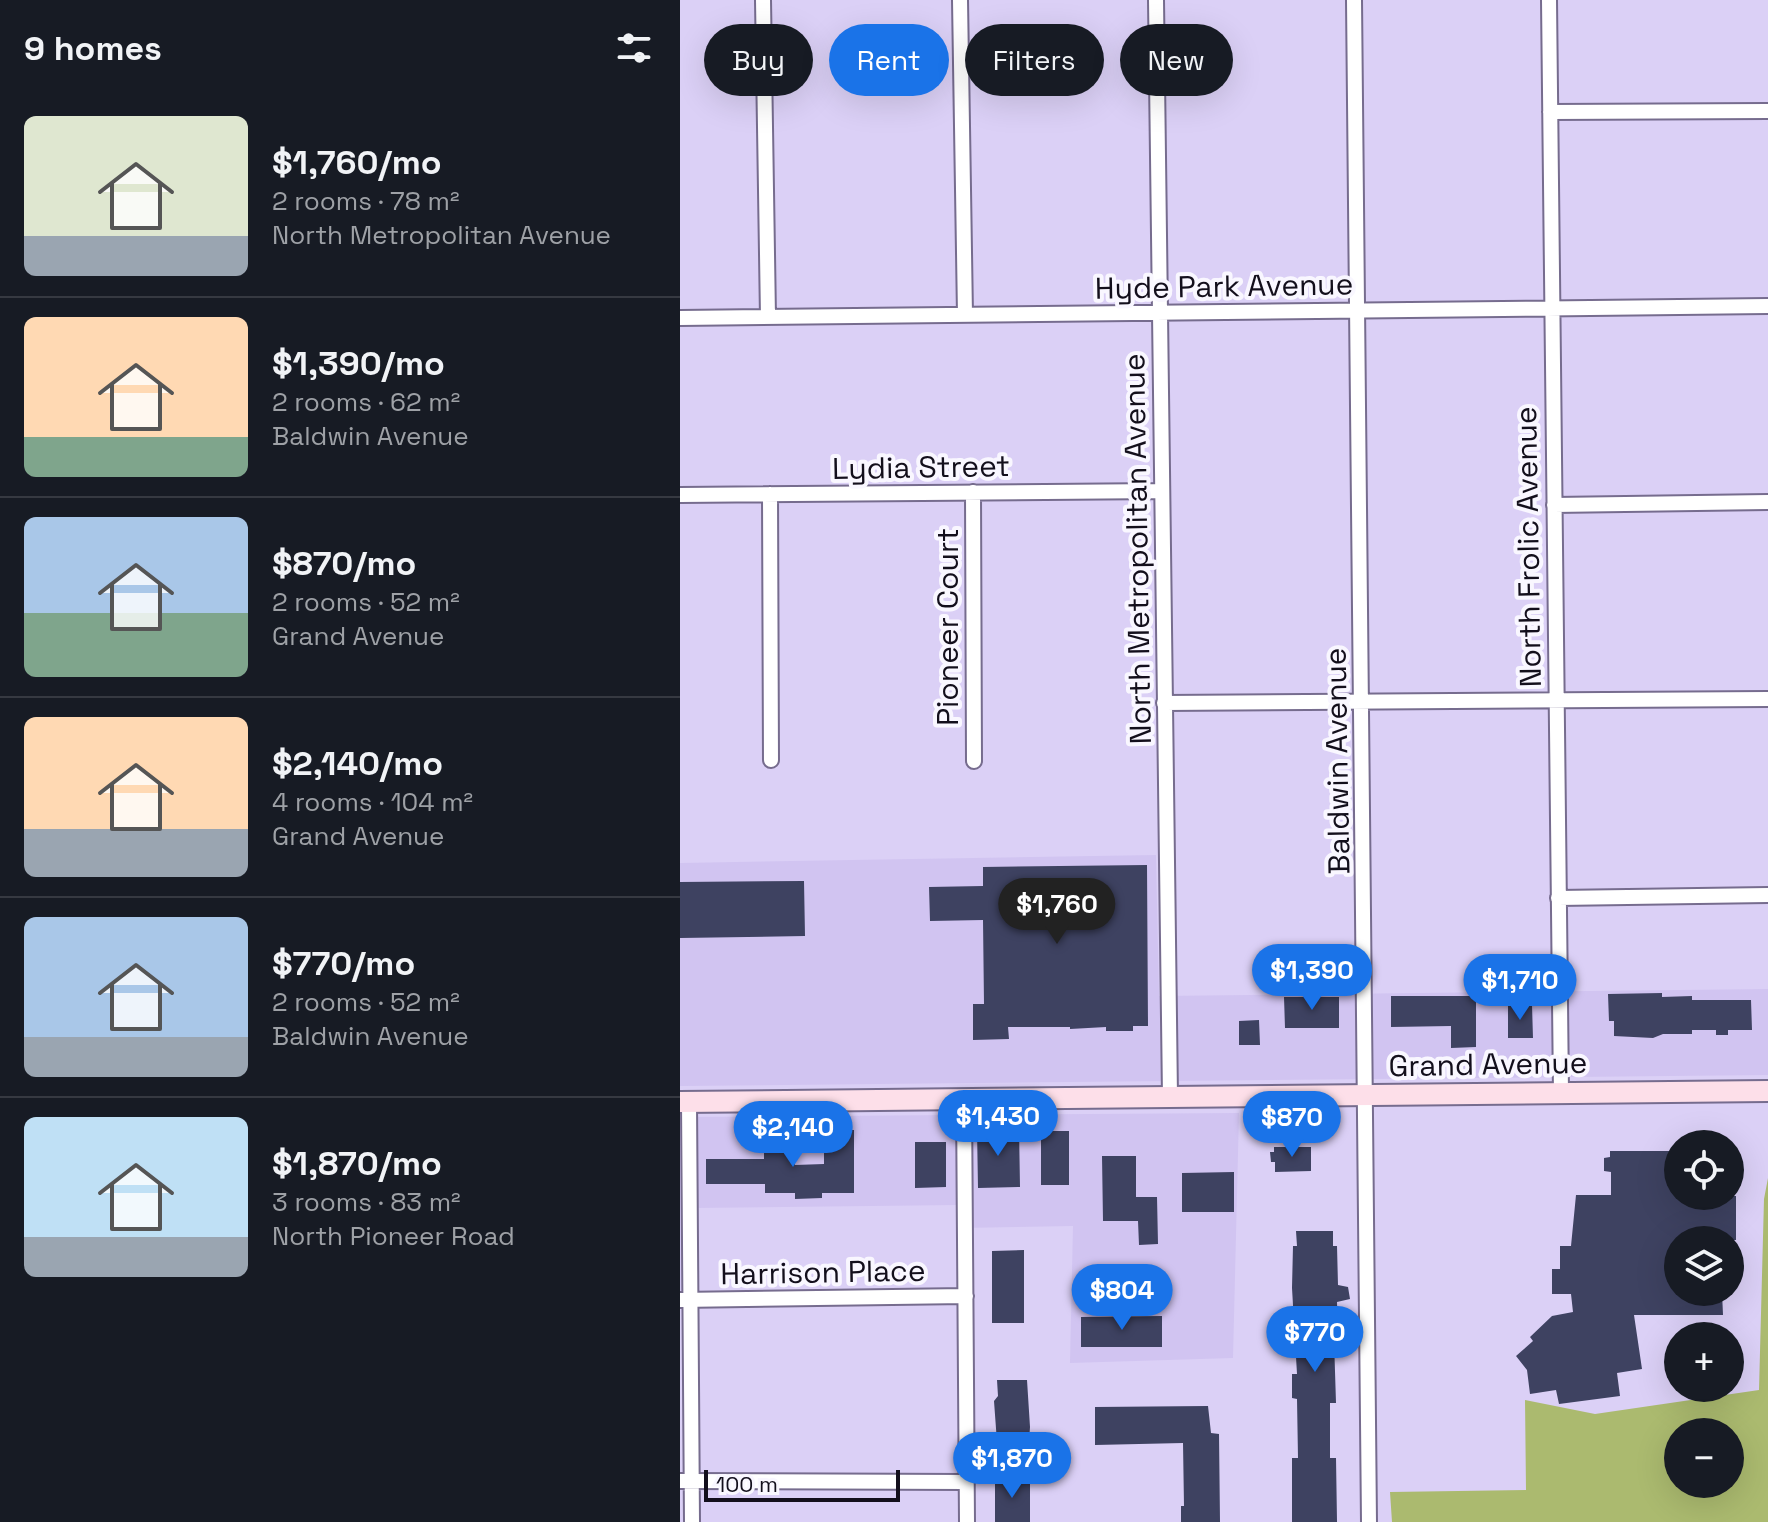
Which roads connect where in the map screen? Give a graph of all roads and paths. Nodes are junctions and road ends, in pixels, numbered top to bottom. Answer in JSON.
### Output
{"nodes":[{"id":1,"x":763,"y":0,"type":"edge"},
{"id":2,"x":960,"y":0,"type":"edge"},
{"id":3,"x":1156,"y":0,"type":"edge"},
{"id":4,"x":1354,"y":0,"type":"edge"},
{"id":5,"x":1549,"y":0,"type":"edge"},
{"id":6,"x":1768,"y":111,"type":"edge"},
{"id":7,"x":1550,"y":112,"type":"junction"},
{"id":8,"x":1768,"y":306,"type":"edge"},
{"id":9,"x":1552,"y":309,"type":"junction"},
{"id":10,"x":1358,"y":311,"type":"junction"},
{"id":11,"x":1160,"y":313,"type":"junction"},
{"id":12,"x":965,"y":315,"type":"junction"},
{"id":13,"x":768,"y":317,"type":"junction"},
{"id":14,"x":680,"y":318,"type":"edge"},
{"id":15,"x":1162,"y":491,"type":"junction"},
{"id":16,"x":973,"y":492,"type":"junction"},
{"id":17,"x":770,"y":494,"type":"junction"},
{"id":18,"x":680,"y":495,"type":"edge"},
{"id":19,"x":1768,"y":502,"type":"edge"},
{"id":20,"x":1554,"y":505,"type":"junction"},
{"id":21,"x":1768,"y":699,"type":"edge"},
{"id":22,"x":1556,"y":701,"type":"junction"},
{"id":23,"x":1362,"y":702,"type":"junction"},
{"id":24,"x":1164,"y":703,"type":"junction"},
{"id":25,"x":771,"y":760,"type":"dead end"},
{"id":26,"x":974,"y":761,"type":"dead end"},
{"id":27,"x":1768,"y":895,"type":"edge"},
{"id":28,"x":1558,"y":898,"type":"junction"},
{"id":29,"x":1768,"y":1091,"type":"edge"},
{"id":30,"x":1561,"y":1093,"type":"junction"},
{"id":31,"x":1367,"y":1095,"type":"junction"},
{"id":32,"x":1170,"y":1097,"type":"junction"},
{"id":33,"x":964,"y":1099,"type":"junction"},
{"id":34,"x":684,"y":1102,"type":"edge"},
{"id":35,"x":966,"y":1296,"type":"junction"},
{"id":36,"x":685,"y":1300,"type":"edge"},
{"id":37,"x":686,"y":1481,"type":"edge"},
{"id":38,"x":967,"y":1482,"type":"junction"},
{"id":39,"x":692,"y":1522,"type":"edge"},
{"id":40,"x":967,"y":1522,"type":"edge"},
{"id":41,"x":1369,"y":1522,"type":"edge"}],
"edges":[{"from":1,"to":13,"type":"street"},
{"from":2,"to":12,"type":"street"},
{"from":3,"to":11,"type":"street","name":"North Metropolitan Avenue"},
{"from":4,"to":10,"type":"street","name":"Baldwin Avenue"},
{"from":5,"to":7,"type":"street","name":"North Frolic Avenue"},
{"from":6,"to":7,"type":"street"},
{"from":7,"to":9,"type":"street","name":"North Frolic Avenue"},
{"from":8,"to":9,"type":"street","name":"Hyde Park Avenue"},
{"from":9,"to":10,"type":"street","name":"Hyde Park Avenue"},
{"from":9,"to":20,"type":"street","name":"North Frolic Avenue"},
{"from":10,"to":11,"type":"street","name":"Hyde Park Avenue"},
{"from":10,"to":23,"type":"street","name":"Baldwin Avenue"},
{"from":11,"to":12,"type":"street","name":"Hyde Park Avenue"},
{"from":11,"to":15,"type":"street","name":"North Metropolitan Avenue"},
{"from":12,"to":13,"type":"street","name":"Hyde Park Avenue"},
{"from":13,"to":14,"type":"street","name":"Hyde Park Avenue"},
{"from":15,"to":16,"type":"street","name":"Lydia Street"},
{"from":15,"to":24,"type":"street","name":"North Metropolitan Avenue"},
{"from":16,"to":17,"type":"street","name":"Lydia Street"},
{"from":16,"to":26,"type":"street","name":"Pioneer Court"},
{"from":17,"to":18,"type":"street","name":"Lydia Street"},
{"from":17,"to":25,"type":"street"},
{"from":19,"to":20,"type":"street"},
{"from":20,"to":22,"type":"street","name":"North Frolic Avenue"},
{"from":21,"to":22,"type":"street"},
{"from":22,"to":23,"type":"street"},
{"from":22,"to":28,"type":"street","name":"North Frolic Avenue"},
{"from":23,"to":24,"type":"street"},
{"from":23,"to":31,"type":"street","name":"Baldwin Avenue"},
{"from":24,"to":32,"type":"street","name":"North Metropolitan Avenue"},
{"from":27,"to":28,"type":"street"},
{"from":28,"to":30,"type":"street","name":"North Frolic Avenue"},
{"from":29,"to":30,"type":"main road","name":"Grand Avenue"},
{"from":30,"to":31,"type":"main road","name":"Grand Avenue"},
{"from":31,"to":32,"type":"main road","name":"Grand Avenue"},
{"from":31,"to":41,"type":"street","name":"Baldwin Avenue"},
{"from":32,"to":33,"type":"main road","name":"Grand Avenue"},
{"from":33,"to":34,"type":"main road","name":"Grand Avenue"},
{"from":33,"to":35,"type":"street"},
{"from":34,"to":36,"type":"street"},
{"from":35,"to":36,"type":"street","name":"Harrison Place"},
{"from":35,"to":38,"type":"street"},
{"from":36,"to":37,"type":"street"},
{"from":37,"to":38,"type":"street"},
{"from":37,"to":39,"type":"street"},
{"from":38,"to":40,"type":"street"}]}
